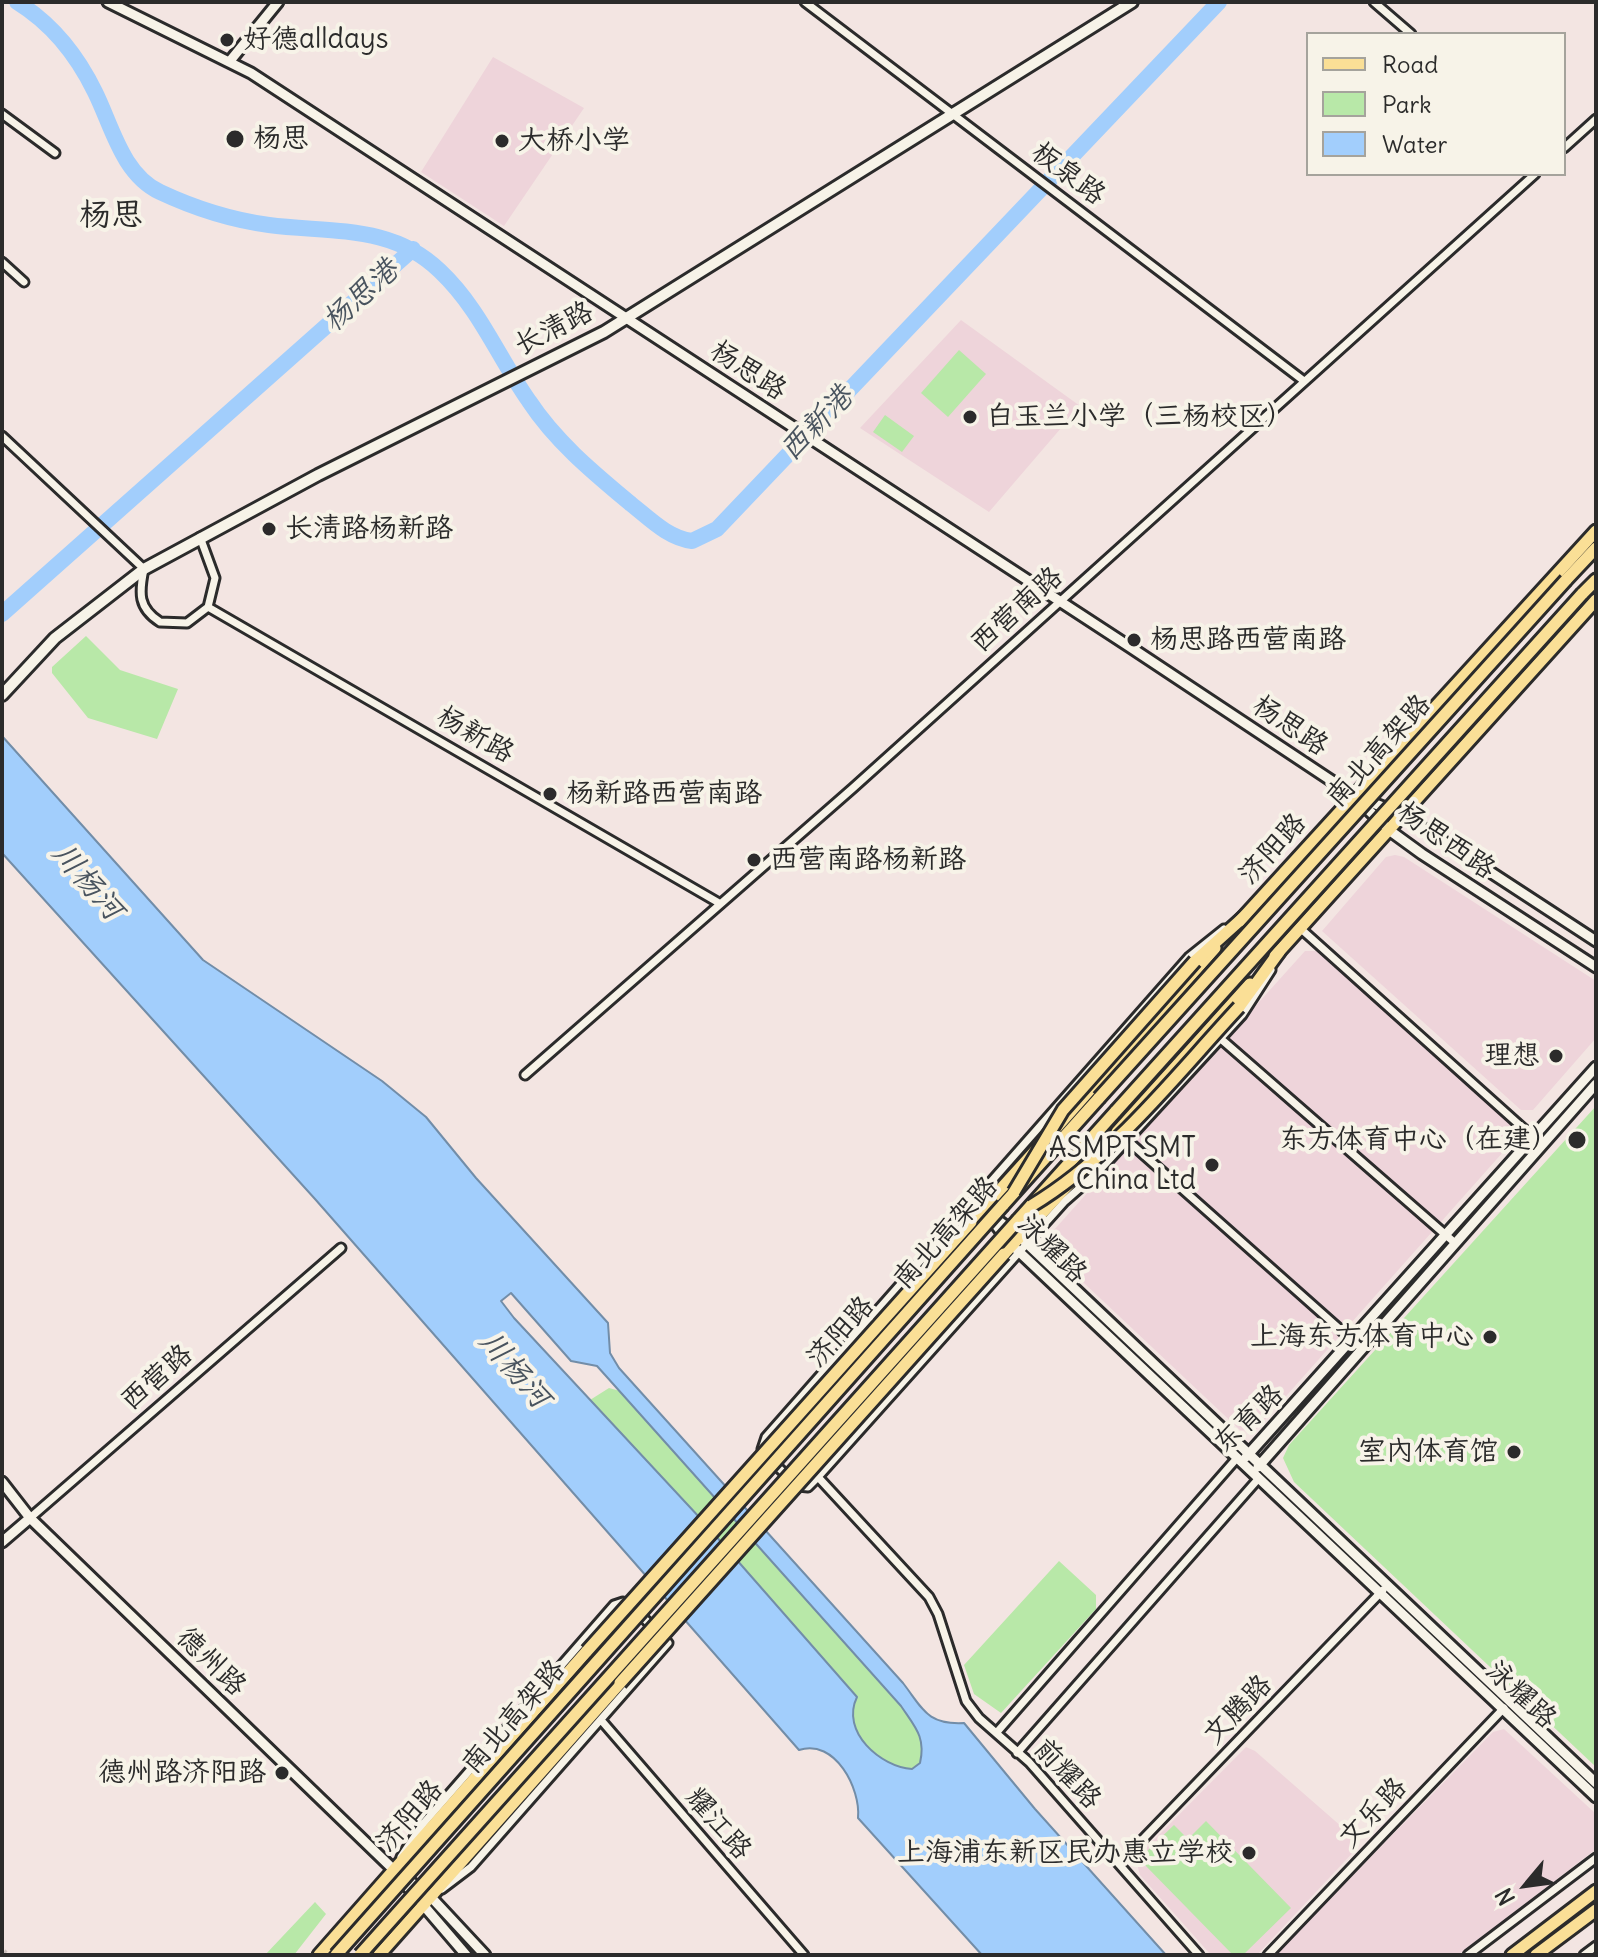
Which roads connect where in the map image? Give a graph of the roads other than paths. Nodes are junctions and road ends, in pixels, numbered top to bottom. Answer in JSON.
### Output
{"nodes":[{"id":1,"x":108,"y":2,"type":"edge"},
{"id":2,"x":278,"y":2,"type":"edge"},
{"id":3,"x":805,"y":2,"type":"edge"},
{"id":4,"x":1132,"y":2,"type":"edge"},
{"id":5,"x":1374,"y":2,"type":"edge"},
{"id":6,"x":1409,"y":32,"type":"edge"},
{"id":7,"x":230,"y":61,"type":"junction"},
{"id":8,"x":2,"y":114,"type":"edge"},
{"id":9,"x":953,"y":114,"type":"junction"},
{"id":10,"x":1596,"y":119,"type":"edge"},
{"id":11,"x":1566,"y":146,"type":"edge"},
{"id":12,"x":55,"y":153,"type":"dead end"},
{"id":13,"x":1533,"y":176,"type":"edge"},
{"id":14,"x":2,"y":262,"type":"edge"},
{"id":15,"x":24,"y":282,"type":"dead end"},
{"id":16,"x":626,"y":318,"type":"junction"},
{"id":17,"x":1304,"y":381,"type":"junction"},
{"id":18,"x":2,"y":436,"type":"edge"},
{"id":19,"x":1596,"y":531,"type":"edge"},
{"id":20,"x":200,"y":537,"type":"junction"},
{"id":21,"x":1596,"y":548,"type":"edge"},
{"id":22,"x":144,"y":569,"type":"junction"},
{"id":23,"x":1596,"y":580,"type":"edge"},
{"id":24,"x":1596,"y":600,"type":"edge"},
{"id":25,"x":1059,"y":601,"type":"junction"},
{"id":26,"x":208,"y":607,"type":"junction"},
{"id":27,"x":2,"y":695,"type":"edge"},
{"id":28,"x":1353,"y":795,"type":"junction"},
{"id":29,"x":1403,"y":815,"type":"junction"},
{"id":30,"x":1389,"y":830,"type":"junction"},
{"id":31,"x":719,"y":903,"type":"junction"},
{"id":32,"x":1246,"y":915,"type":"junction"},
{"id":33,"x":1300,"y":928,"type":"junction"},
{"id":34,"x":1596,"y":941,"type":"edge"},
{"id":35,"x":1279,"y":952,"type":"junction"},
{"id":36,"x":1596,"y":967,"type":"edge"},
{"id":37,"x":1221,"y":1039,"type":"junction"},
{"id":38,"x":1596,"y":1067,"type":"edge"},
{"id":39,"x":525,"y":1075,"type":"dead end"},
{"id":40,"x":1596,"y":1084,"type":"edge"},
{"id":41,"x":1127,"y":1140,"type":"junction"},
{"id":42,"x":1538,"y":1141,"type":"junction"},
{"id":43,"x":1014,"y":1192,"type":"junction"},
{"id":44,"x":1031,"y":1206,"type":"junction"},
{"id":45,"x":983,"y":1209,"type":"junction"},
{"id":46,"x":1451,"y":1240,"type":"junction"},
{"id":47,"x":1016,"y":1246,"type":"junction"},
{"id":48,"x":341,"y":1248,"type":"dead end"},
{"id":49,"x":1357,"y":1344,"type":"junction"},
{"id":50,"x":1237,"y":1458,"type":"junction"},
{"id":51,"x":1254,"y":1460,"type":"junction"},
{"id":52,"x":818,"y":1477,"type":"junction"},
{"id":53,"x":1259,"y":1478,"type":"junction"},
{"id":54,"x":2,"y":1482,"type":"edge"},
{"id":55,"x":30,"y":1518,"type":"junction"},
{"id":56,"x":2,"y":1542,"type":"edge"},
{"id":57,"x":1383,"y":1589,"type":"junction"},
{"id":58,"x":1507,"y":1705,"type":"junction"},
{"id":59,"x":601,"y":1720,"type":"junction"},
{"id":60,"x":998,"y":1731,"type":"junction"},
{"id":61,"x":1017,"y":1753,"type":"junction"},
{"id":62,"x":1596,"y":1783,"type":"edge"},
{"id":63,"x":1596,"y":1797,"type":"edge"},
{"id":64,"x":1596,"y":1858,"type":"edge"},
{"id":65,"x":1119,"y":1864,"type":"junction"},
{"id":66,"x":394,"y":1870,"type":"junction"},
{"id":67,"x":1596,"y":1891,"type":"edge"},
{"id":68,"x":430,"y":1896,"type":"junction"},
{"id":69,"x":421,"y":1907,"type":"junction"},
{"id":70,"x":1596,"y":1910,"type":"edge"},
{"id":71,"x":1596,"y":1946,"type":"edge"},
{"id":72,"x":319,"y":1955,"type":"edge"},
{"id":73,"x":336,"y":1955,"type":"edge"},
{"id":74,"x":360,"y":1955,"type":"edge"},
{"id":75,"x":379,"y":1955,"type":"edge"},
{"id":76,"x":466,"y":1955,"type":"edge"},
{"id":77,"x":485,"y":1955,"type":"edge"},
{"id":78,"x":804,"y":1955,"type":"edge"},
{"id":79,"x":1199,"y":1955,"type":"edge"},
{"id":80,"x":1268,"y":1955,"type":"edge"},
{"id":81,"x":1468,"y":1955,"type":"edge"},
{"id":82,"x":1512,"y":1955,"type":"edge"},
{"id":83,"x":1536,"y":1955,"type":"edge"},
{"id":84,"x":1584,"y":1955,"type":"edge"}],
"edges":[{"from":1,"to":7,"type":"street","name":"杨思路"},
{"from":2,"to":7,"type":"street"},
{"from":3,"to":9,"type":"street","name":"板泉路"},
{"from":4,"to":9,"type":"main road","name":"长清路"},
{"from":5,"to":6,"type":"street"},
{"from":7,"to":16,"type":"street","name":"杨思路"},
{"from":8,"to":12,"type":"street"},
{"from":9,"to":16,"type":"main road","name":"长清路"},
{"from":9,"to":17,"type":"street","name":"板泉路"},
{"from":10,"to":11,"type":"street"},
{"from":13,"to":17,"type":"street","name":"西营南路"},
{"from":14,"to":15,"type":"street"},
{"from":16,"to":20,"type":"main road","name":"长清路"},
{"from":16,"to":25,"type":"street","name":"杨思路"},
{"from":17,"to":25,"type":"street","name":"西营南路"},
{"from":18,"to":22,"type":"street"},
{"from":19,"to":28,"type":"main road","name":"济阳路"},
{"from":20,"to":22,"type":"main road","name":"长清路"},
{"from":20,"to":26,"type":"street"},
{"from":21,"to":43,"type":"main road","name":"南北高架路","bridge":true},
{"from":22,"to":26,"type":"street"},
{"from":22,"to":27,"type":"main road","name":"长清路"},
{"from":23,"to":44,"type":"main road","name":"南北高架路","bridge":true},
{"from":24,"to":29,"type":"main road"},
{"from":25,"to":28,"type":"street","name":"杨思路"},
{"from":25,"to":31,"type":"street","name":"西营南路"},
{"from":26,"to":31,"type":"street","name":"杨新路"},
{"from":28,"to":29,"type":"street","name":"杨思西路"},
{"from":28,"to":30,"type":"street","name":"杨思西路"},
{"from":28,"to":32,"type":"main road","name":"济阳路"},
{"from":29,"to":30,"type":"main road"},
{"from":29,"to":34,"type":"street","name":"杨思西路"},
{"from":30,"to":33,"type":"main road"},
{"from":30,"to":36,"type":"street","name":"杨思西路"},
{"from":31,"to":39,"type":"street","name":"西营南路"},
{"from":32,"to":43,"type":"main road","bridge":true},
{"from":32,"to":45,"type":"main road","name":"济阳路"},
{"from":32,"to":52,"type":"street"},
{"from":33,"to":35,"type":"main road"},
{"from":33,"to":42,"type":"street"},
{"from":35,"to":37,"type":"street"},
{"from":35,"to":44,"type":"main road","bridge":true},
{"from":35,"to":47,"type":"main road"},
{"from":37,"to":41,"type":"street"},
{"from":37,"to":46,"type":"street"},
{"from":38,"to":42,"type":"street","name":"东育路"},
{"from":40,"to":42,"type":"street","name":"东育路"},
{"from":41,"to":47,"type":"street"},
{"from":41,"to":49,"type":"street"},
{"from":42,"to":46,"type":"street","name":"东育路"},
{"from":43,"to":73,"type":"main road","name":"南北高架路","bridge":true},
{"from":44,"to":74,"type":"main road","name":"南北高架路","bridge":true},
{"from":45,"to":47,"type":"street","name":"泳耀路"},
{"from":45,"to":66,"type":"main road","name":"济阳路","bridge":true},
{"from":46,"to":49,"type":"street","name":"东育路"},
{"from":47,"to":50,"type":"street","name":"泳耀路"},
{"from":47,"to":51,"type":"street","name":"泳耀路"},
{"from":47,"to":52,"type":"street"},
{"from":47,"to":68,"type":"main road","bridge":true},
{"from":48,"to":55,"type":"street","name":"西营路"},
{"from":49,"to":51,"type":"street","name":"东育路"},
{"from":50,"to":51,"type":"street","name":"东育路"},
{"from":50,"to":53,"type":"street","name":"泳耀路"},
{"from":50,"to":60,"type":"street","name":"东育路"},
{"from":51,"to":53,"type":"street","name":"东育路"},
{"from":51,"to":57,"type":"street","name":"泳耀路"},
{"from":52,"to":60,"type":"street","name":"前耀路"},
{"from":53,"to":57,"type":"street","name":"泳耀路"},
{"from":53,"to":61,"type":"street","name":"东育路"},
{"from":54,"to":55,"type":"street","name":"德州路"},
{"from":55,"to":56,"type":"street","name":"西营路"},
{"from":55,"to":66,"type":"street","name":"德州路"},
{"from":57,"to":58,"type":"street","name":"泳耀路"},
{"from":57,"to":65,"type":"street","name":"文腾路"},
{"from":58,"to":62,"type":"street","name":"泳耀路"},
{"from":58,"to":63,"type":"street","name":"泳耀路"},
{"from":58,"to":80,"type":"street","name":"文乐路"},
{"from":59,"to":66,"type":"street"},
{"from":59,"to":68,"type":"street"},
{"from":59,"to":78,"type":"street","name":"耀江路"},
{"from":60,"to":61,"type":"street","name":"前耀路"},
{"from":61,"to":65,"type":"street","name":"前耀路"},
{"from":64,"to":81,"type":"street"},
{"from":65,"to":79,"type":"street","name":"前耀路"},
{"from":66,"to":68,"type":"street","name":"德州路"},
{"from":66,"to":69,"type":"street","name":"德州路"},
{"from":66,"to":72,"type":"main road","name":"济阳路"},
{"from":67,"to":82,"type":"main road"},
{"from":68,"to":69,"type":"main road"},
{"from":68,"to":77,"type":"street","name":"德州路"},
{"from":69,"to":75,"type":"main road"},
{"from":69,"to":76,"type":"street","name":"德州路"},
{"from":70,"to":83,"type":"main road"},
{"from":71,"to":84,"type":"street"}]}
